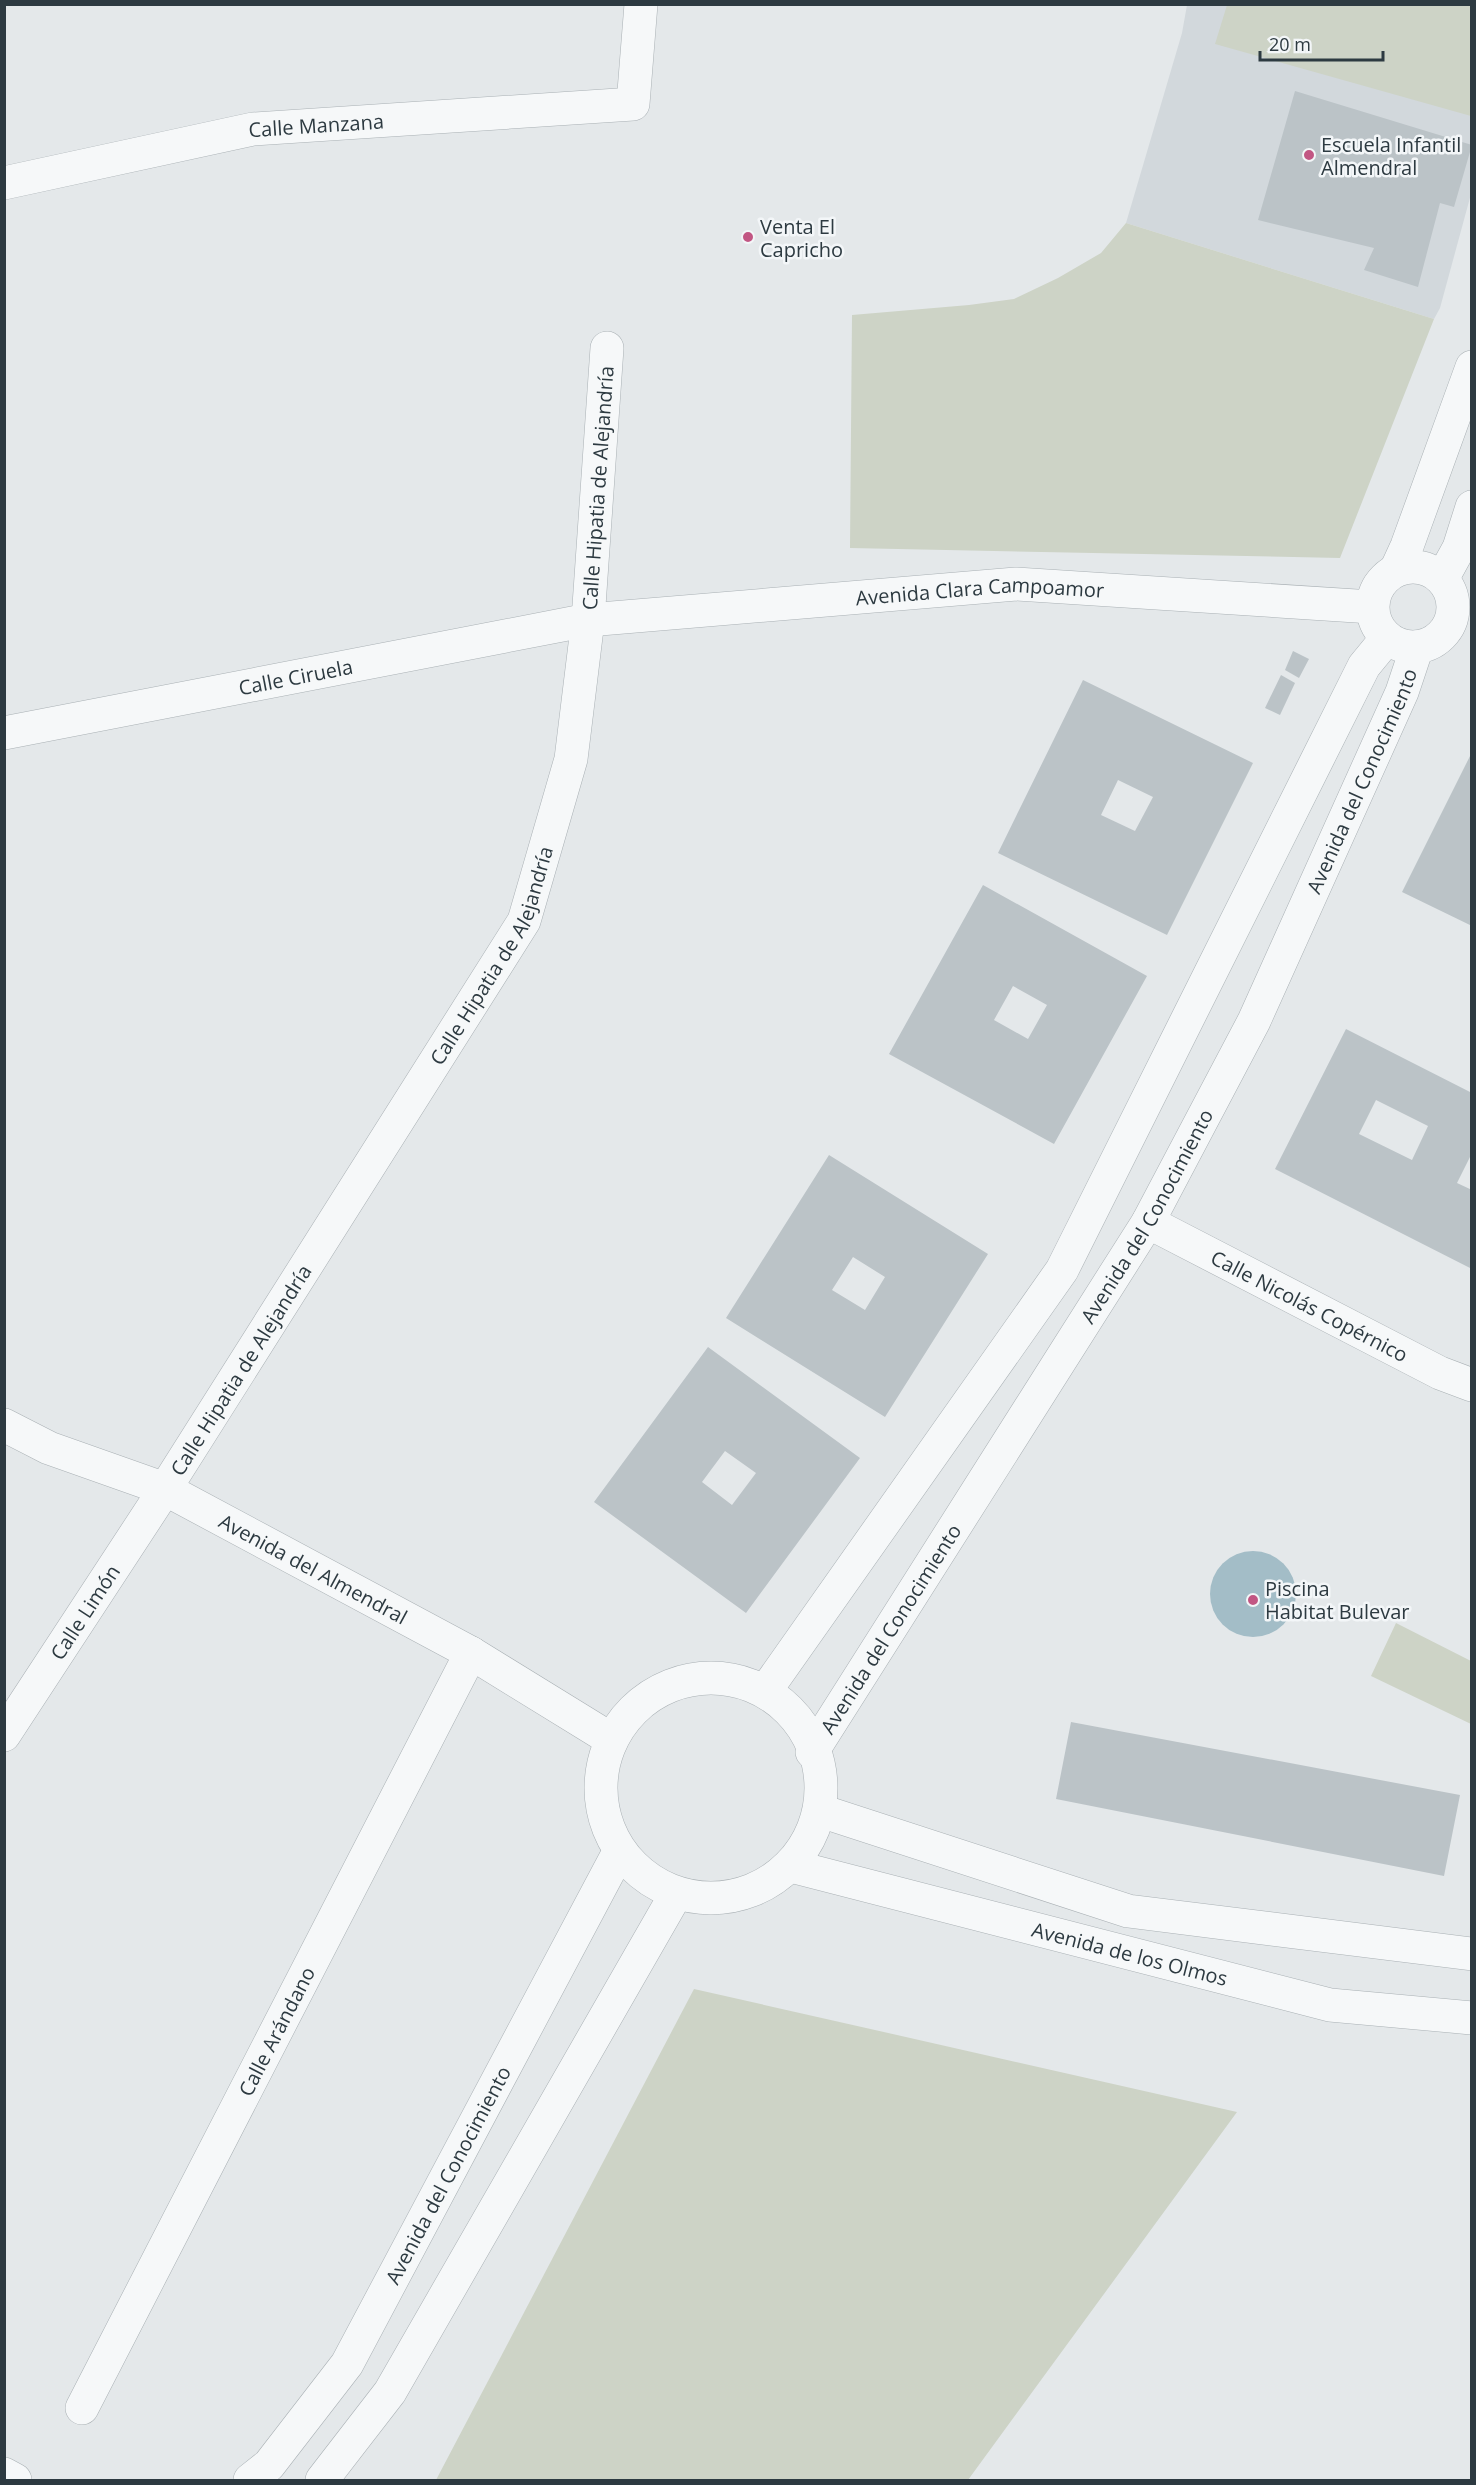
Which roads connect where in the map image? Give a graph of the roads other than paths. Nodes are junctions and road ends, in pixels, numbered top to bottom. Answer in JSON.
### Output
{"nodes":[{"id":1,"x":641,"y":4,"type":"edge"},
{"id":2,"x":4,"y":183,"type":"edge"},
{"id":3,"x":606,"y":348,"type":"dead end"},
{"id":4,"x":1472,"y":367,"type":"edge"},
{"id":5,"x":1472,"y":507,"type":"edge"},
{"id":6,"x":1396,"y":570,"type":"junction"},
{"id":7,"x":1455,"y":589,"type":"edge"},
{"id":8,"x":1372,"y":607,"type":"junction"},
{"id":9,"x":588,"y":620,"type":"junction"},
{"id":10,"x":1414,"y":641,"type":"junction"},
{"id":11,"x":1472,"y":641,"type":"edge"},
{"id":12,"x":4,"y":733,"type":"edge"},
{"id":13,"x":1149,"y":1222,"type":"junction"},
{"id":14,"x":1472,"y":1385,"type":"edge"},
{"id":15,"x":4,"y":1425,"type":"edge"},
{"id":16,"x":165,"y":1489,"type":"junction"},
{"id":17,"x":471,"y":1653,"type":"junction"},
{"id":18,"x":766,"y":1690,"type":"junction"},
{"id":19,"x":4,"y":1735,"type":"edge"},
{"id":20,"x":609,"y":1738,"type":"junction"},
{"id":21,"x":812,"y":1752,"type":"junction"},
{"id":22,"x":821,"y":1811,"type":"junction"},
{"id":23,"x":619,"y":1852,"type":"junction"},
{"id":24,"x":791,"y":1866,"type":"junction"},
{"id":25,"x":676,"y":1894,"type":"junction"},
{"id":26,"x":1472,"y":1954,"type":"edge"},
{"id":27,"x":1472,"y":2018,"type":"edge"},
{"id":28,"x":82,"y":2408,"type":"dead end"},
{"id":29,"x":4,"y":2474,"type":"edge"},
{"id":30,"x":15,"y":2481,"type":"edge"},
{"id":31,"x":250,"y":2481,"type":"edge"},
{"id":32,"x":321,"y":2481,"type":"edge"}],
"edges":[{"from":1,"to":2,"type":"street","name":"Calle Manzana"},
{"from":3,"to":9,"type":"street","name":"Calle Hipatia de Alejandría"},
{"from":4,"to":6,"type":"street"},
{"from":5,"to":7,"type":"street"},
{"from":6,"to":7,"type":"street"},
{"from":6,"to":8,"type":"street"},
{"from":7,"to":10,"type":"street"},
{"from":8,"to":9,"type":"street","name":"Avenida Clara Campoamor"},
{"from":8,"to":10,"type":"street"},
{"from":9,"to":12,"type":"street","name":"Calle Ciruela"},
{"from":9,"to":16,"type":"street","name":"Calle Hipatia de Alejandría"},
{"from":10,"to":11,"type":"street"},
{"from":10,"to":13,"type":"street","name":"Avenida del Conocimiento"},
{"from":10,"to":18,"type":"street","name":"Avenida del Conocimiento"},
{"from":13,"to":14,"type":"street","name":"Calle Nicolás Copérnico"},
{"from":13,"to":21,"type":"street","name":"Avenida del Conocimiento"},
{"from":15,"to":16,"type":"street","name":"Avenida del Almendral"},
{"from":16,"to":17,"type":"street","name":"Avenida del Almendral"},
{"from":16,"to":19,"type":"street","name":"Calle Limón"},
{"from":17,"to":20,"type":"street","name":"Avenida del Almendral"},
{"from":17,"to":28,"type":"street","name":"Calle Arándano"},
{"from":18,"to":20,"type":"street"},
{"from":18,"to":21,"type":"street"},
{"from":20,"to":23,"type":"street"},
{"from":21,"to":22,"type":"street"},
{"from":22,"to":24,"type":"street"},
{"from":22,"to":26,"type":"street","name":"Avenida de los Olmos"},
{"from":23,"to":25,"type":"street"},
{"from":23,"to":31,"type":"street","name":"Avenida del Conocimiento"},
{"from":24,"to":25,"type":"street"},
{"from":24,"to":27,"type":"street","name":"Avenida de los Olmos"},
{"from":25,"to":32,"type":"street"},
{"from":29,"to":30,"type":"street"}]}
